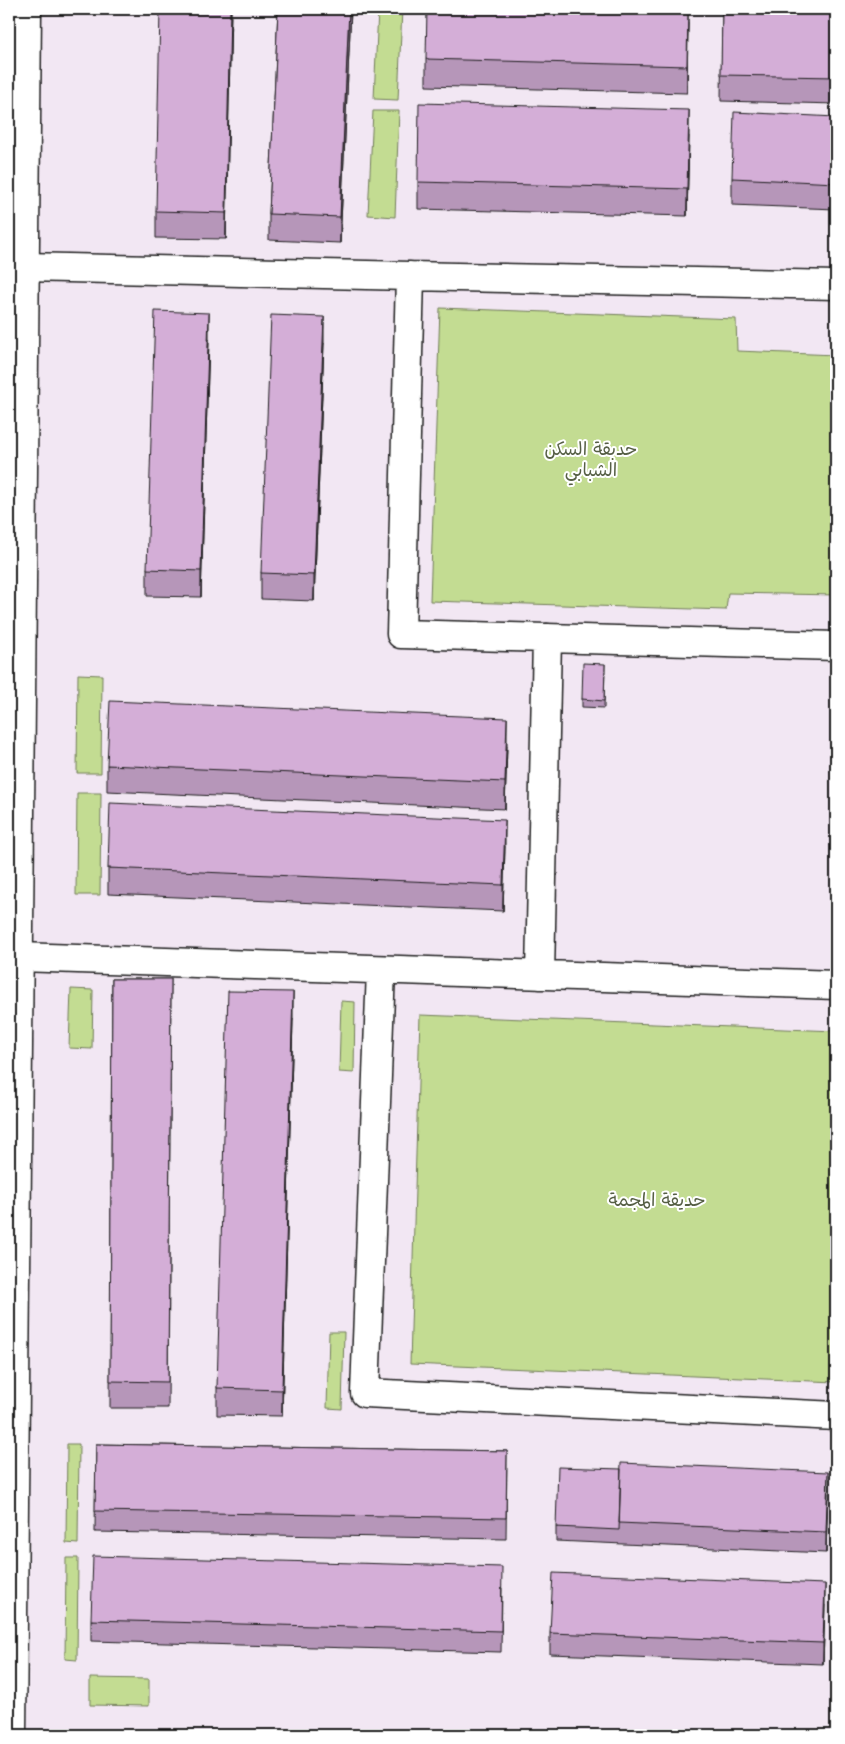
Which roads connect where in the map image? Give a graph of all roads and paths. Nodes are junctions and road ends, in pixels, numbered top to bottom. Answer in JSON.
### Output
{"nodes":[{"id":1,"x":31,"y":15,"type":"edge"},
{"id":2,"x":25,"y":267,"type":"junction"},
{"id":3,"x":410,"y":276,"type":"junction"},
{"id":4,"x":836,"y":285,"type":"edge"},
{"id":5,"x":547,"y":638,"type":"junction"},
{"id":6,"x":836,"y":646,"type":"edge"},
{"id":7,"x":19,"y":957,"type":"junction"},
{"id":8,"x":381,"y":970,"type":"junction"},
{"id":9,"x":540,"y":975,"type":"junction"},
{"id":10,"x":836,"y":985,"type":"edge"},
{"id":11,"x":836,"y":1416,"type":"edge"},
{"id":12,"x":12,"y":1735,"type":"edge"}],
"edges":[{"from":1,"to":2,"type":"street"},
{"from":2,"to":3,"type":"street"},
{"from":2,"to":7,"type":"street"},
{"from":3,"to":4,"type":"street"},
{"from":3,"to":5,"type":"street"},
{"from":5,"to":6,"type":"street"},
{"from":5,"to":9,"type":"street"},
{"from":7,"to":8,"type":"street"},
{"from":7,"to":12,"type":"street"},
{"from":8,"to":9,"type":"street"},
{"from":8,"to":11,"type":"street"},
{"from":9,"to":10,"type":"street"}]}
